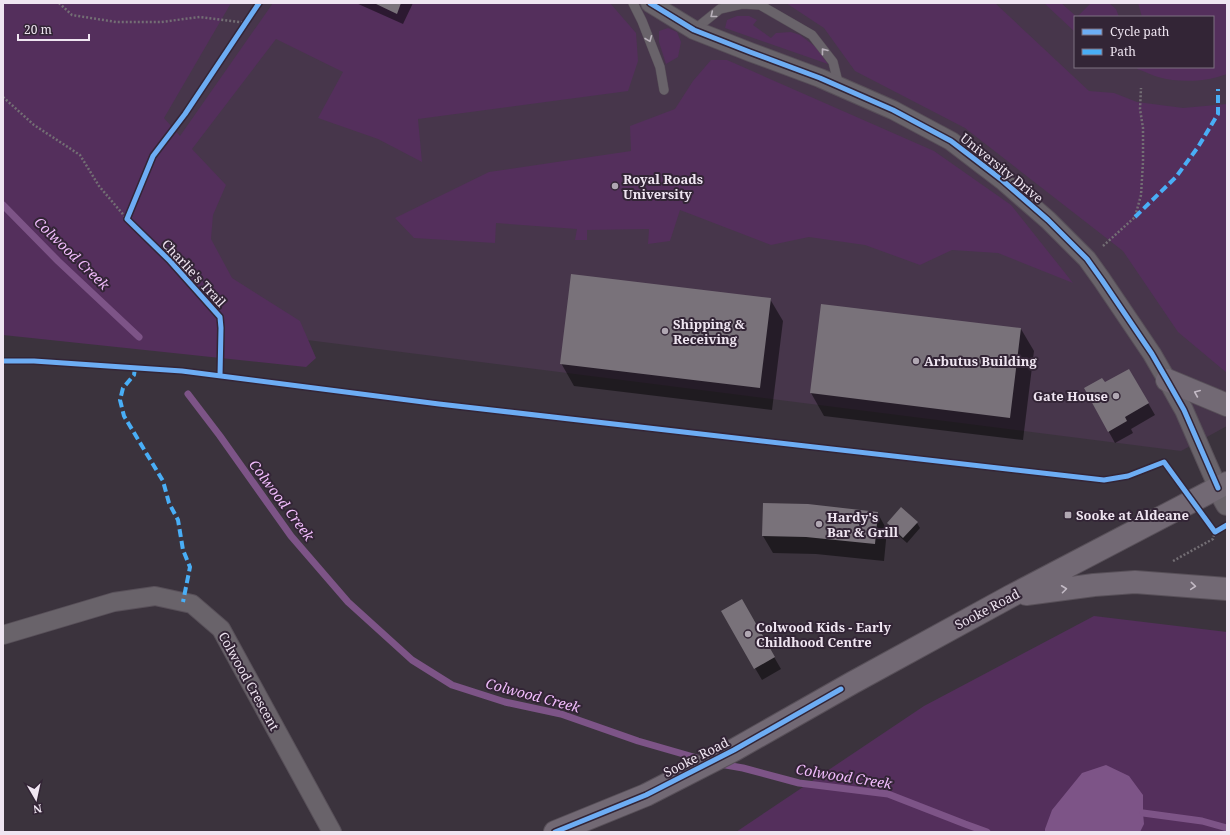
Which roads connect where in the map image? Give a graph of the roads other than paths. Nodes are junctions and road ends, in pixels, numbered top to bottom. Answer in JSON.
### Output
{"nodes":[{"id":1,"x":633,"y":3,"type":"edge"},
{"id":2,"x":650,"y":3,"type":"edge"},
{"id":3,"x":694,"y":30,"type":"junction"},
{"id":4,"x":839,"y":86,"type":"junction"},
{"id":5,"x":664,"y":90,"type":"dead end"},
{"id":6,"x":1167,"y":380,"type":"junction"},
{"id":7,"x":1227,"y":405,"type":"edge"},
{"id":8,"x":1224,"y":492,"type":"edge"},
{"id":9,"x":1227,"y":589,"type":"edge"},
{"id":10,"x":1011,"y":596,"type":"junction"},
{"id":11,"x":3,"y":635,"type":"edge"},
{"id":12,"x":332,"y":832,"type":"edge"},
{"id":13,"x":555,"y":832,"type":"edge"}],
"edges":[{"from":1,"to":5,"type":"lane","one_way":true},
{"from":2,"to":3,"type":"street","name":"University Drive"},
{"from":3,"to":4,"type":"street","name":"University Drive"},
{"from":4,"to":3,"type":"lane","one_way":true},
{"from":4,"to":6,"type":"street","name":"University Drive"},
{"from":7,"to":6,"type":"main road","one_way":true},
{"from":6,"to":8,"type":"street","name":"University Drive"},
{"from":8,"to":10,"type":"main road","name":"Sooke Road"},
{"from":10,"to":9,"type":"main road","one_way":true},
{"from":10,"to":13,"type":"main road","name":"Sooke Road"},
{"from":11,"to":12,"type":"street","name":"Colwood Crescent"}]}
